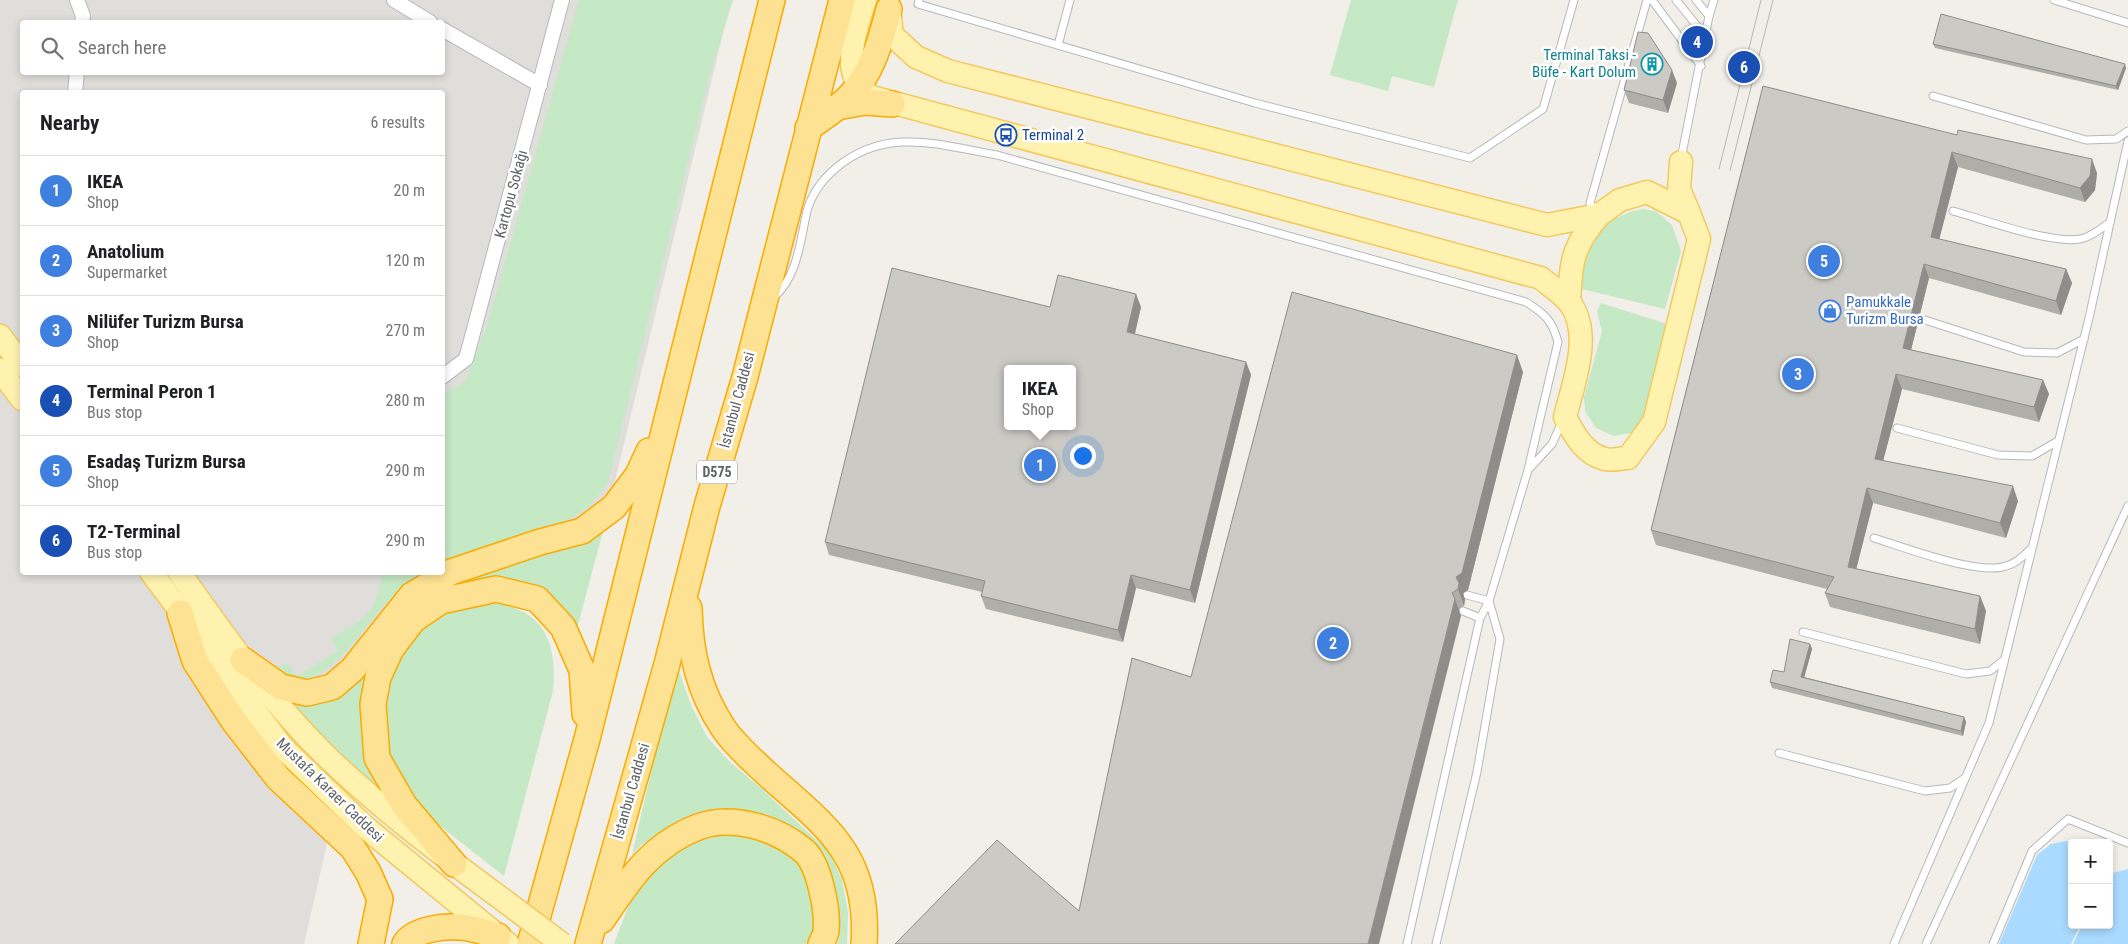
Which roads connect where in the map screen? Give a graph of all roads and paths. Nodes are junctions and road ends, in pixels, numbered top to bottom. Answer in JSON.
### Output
{"nodes":[{"id":1,"x":77,"y":0,"type":"edge"},
{"id":2,"x":394,"y":0,"type":"edge"},
{"id":3,"x":562,"y":0,"type":"edge"},
{"id":4,"x":842,"y":0,"type":"edge"},
{"id":5,"x":865,"y":0,"type":"edge"},
{"id":6,"x":920,"y":0,"type":"edge"},
{"id":7,"x":1070,"y":0,"type":"edge"},
{"id":8,"x":1574,"y":0,"type":"edge"},
{"id":9,"x":1647,"y":0,"type":"edge"},
{"id":10,"x":1652,"y":0,"type":"edge"},
{"id":11,"x":1676,"y":0,"type":"edge"},
{"id":12,"x":1696,"y":0,"type":"edge"},
{"id":13,"x":1714,"y":0,"type":"edge"},
{"id":14,"x":2054,"y":0,"type":"edge"},
{"id":15,"x":767,"y":4,"type":"edge"},
{"id":16,"x":891,"y":5,"type":"edge"},
{"id":17,"x":1709,"y":16,"type":"junction"},
{"id":18,"x":82,"y":20,"type":"edge"},
{"id":19,"x":427,"y":20,"type":"edge"},
{"id":20,"x":2128,"y":23,"type":"edge"},
{"id":21,"x":445,"y":31,"type":"edge"},
{"id":22,"x":1706,"y":37,"type":"junction"},
{"id":23,"x":1058,"y":45,"type":"junction"},
{"id":24,"x":1701,"y":66,"type":"junction"},
{"id":25,"x":77,"y":75,"type":"edge"},
{"id":26,"x":540,"y":85,"type":"junction"},
{"id":27,"x":858,"y":86,"type":"junction"},
{"id":28,"x":74,"y":90,"type":"edge"},
{"id":29,"x":1933,"y":96,"type":"dead end"},
{"id":30,"x":892,"y":104,"type":"junction"},
{"id":31,"x":837,"y":107,"type":"junction"},
{"id":32,"x":808,"y":128,"type":"junction"},
{"id":33,"x":2128,"y":131,"type":"edge"},
{"id":34,"x":2128,"y":141,"type":"edge"},
{"id":35,"x":1681,"y":162,"type":"junction"},
{"id":36,"x":1647,"y":192,"type":"junction"},
{"id":37,"x":1953,"y":211,"type":"dead end"},
{"id":38,"x":1689,"y":213,"type":"junction"},
{"id":39,"x":1599,"y":215,"type":"junction"},
{"id":40,"x":2110,"y":221,"type":"junction"},
{"id":41,"x":1569,"y":302,"type":"junction"},
{"id":42,"x":761,"y":309,"type":"junction"},
{"id":43,"x":1925,"y":320,"type":"dead end"},
{"id":44,"x":0,"y":336,"type":"edge"},
{"id":45,"x":2084,"y":339,"type":"junction"},
{"id":46,"x":20,"y":362,"type":"edge"},
{"id":47,"x":0,"y":370,"type":"edge"},
{"id":48,"x":445,"y":375,"type":"edge"},
{"id":49,"x":20,"y":396,"type":"edge"},
{"id":50,"x":673,"y":399,"type":"junction"},
{"id":51,"x":1565,"y":417,"type":"junction"},
{"id":52,"x":1897,"y":428,"type":"dead end"},
{"id":53,"x":2058,"y":440,"type":"junction"},
{"id":54,"x":1528,"y":470,"type":"junction"},
{"id":55,"x":2128,"y":506,"type":"edge"},
{"id":56,"x":1874,"y":538,"type":"dead end"},
{"id":57,"x":2031,"y":548,"type":"junction"},
{"id":58,"x":153,"y":575,"type":"edge"},
{"id":59,"x":181,"y":575,"type":"edge"},
{"id":60,"x":689,"y":578,"type":"junction"},
{"id":61,"x":1467,"y":594,"type":"dead end"},
{"id":62,"x":1489,"y":601,"type":"junction"},
{"id":63,"x":1462,"y":611,"type":"dead end"},
{"id":64,"x":180,"y":613,"type":"junction"},
{"id":65,"x":1480,"y":618,"type":"junction"},
{"id":66,"x":1803,"y":632,"type":"dead end"},
{"id":67,"x":2004,"y":659,"type":"junction"},
{"id":68,"x":242,"y":660,"type":"junction"},
{"id":69,"x":587,"y":739,"type":"junction"},
{"id":70,"x":1779,"y":753,"type":"dead end"},
{"id":71,"x":1965,"y":778,"type":"junction"},
{"id":72,"x":2128,"y":843,"type":"edge"},
{"id":73,"x":454,"y":864,"type":"junction"},
{"id":74,"x":503,"y":940,"type":"edge"},
{"id":75,"x":589,"y":941,"type":"edge"},
{"id":76,"x":406,"y":943,"type":"edge"},
{"id":77,"x":371,"y":944,"type":"edge"},
{"id":78,"x":530,"y":944,"type":"edge"},
{"id":79,"x":562,"y":944,"type":"edge"},
{"id":80,"x":821,"y":944,"type":"edge"},
{"id":81,"x":864,"y":944,"type":"edge"},
{"id":82,"x":1407,"y":944,"type":"edge"},
{"id":83,"x":1436,"y":944,"type":"edge"},
{"id":84,"x":1894,"y":944,"type":"edge"},
{"id":85,"x":1926,"y":944,"type":"edge"},
{"id":86,"x":1993,"y":944,"type":"edge"}],
"edges":[{"from":1,"to":18,"type":"street"},
{"from":2,"to":19,"type":"street"},
{"from":3,"to":26,"type":"street","name":"Kartopu Sokağı"},
{"from":4,"to":32,"type":"highway","name":"İstanbul Caddesi","number":"D575"},
{"from":5,"to":27,"type":"main road"},
{"from":6,"to":23,"type":"lane"},
{"from":7,"to":23,"type":"lane"},
{"from":8,"to":23,"type":"lane"},
{"from":9,"to":39,"type":"lane"},
{"from":10,"to":24,"type":"lane"},
{"from":11,"to":22,"type":"lane"},
{"from":12,"to":17,"type":"lane"},
{"from":13,"to":17,"type":"lane"},
{"from":14,"to":20,"type":"lane"},
{"from":15,"to":50,"type":"highway"},
{"from":16,"to":27,"type":"highway"},
{"from":16,"to":39,"type":"main road"},
{"from":17,"to":22,"type":"lane"},
{"from":21,"to":26,"type":"street"},
{"from":22,"to":24,"type":"lane"},
{"from":24,"to":35,"type":"lane"},
{"from":25,"to":28,"type":"street"},
{"from":26,"to":48,"type":"street","name":"Kartopu Sokağı"},
{"from":27,"to":30,"type":"main road"},
{"from":27,"to":31,"type":"highway"},
{"from":29,"to":33,"type":"lane"},
{"from":30,"to":31,"type":"highway"},
{"from":30,"to":41,"type":"main road"},
{"from":31,"to":32,"type":"highway"},
{"from":32,"to":42,"type":"highway","name":"İstanbul Caddesi","number":"D575"},
{"from":34,"to":40,"type":"lane"},
{"from":35,"to":36,"type":"main road"},
{"from":35,"to":38,"type":"main road"},
{"from":36,"to":38,"type":"main road"},
{"from":36,"to":39,"type":"main road"},
{"from":37,"to":40,"type":"lane"},
{"from":38,"to":51,"type":"main road"},
{"from":39,"to":41,"type":"main road"},
{"from":40,"to":45,"type":"lane"},
{"from":41,"to":51,"type":"main road"},
{"from":42,"to":54,"type":"lane"},
{"from":42,"to":60,"type":"highway","name":"İstanbul Caddesi","number":"D575"},
{"from":43,"to":45,"type":"lane"},
{"from":44,"to":46,"type":"main road"},
{"from":45,"to":53,"type":"lane"},
{"from":47,"to":49,"type":"main road"},
{"from":50,"to":68,"type":"highway"},
{"from":50,"to":69,"type":"highway"},
{"from":51,"to":54,"type":"lane"},
{"from":52,"to":53,"type":"lane"},
{"from":53,"to":57,"type":"lane"},
{"from":54,"to":62,"type":"lane"},
{"from":55,"to":85,"type":"lane"},
{"from":56,"to":57,"type":"lane"},
{"from":57,"to":67,"type":"lane"},
{"from":58,"to":64,"type":"main road","name":"Mustafa Karaer Caddesi"},
{"from":59,"to":68,"type":"main road","name":"Mustafa Karaer Caddesi"},
{"from":60,"to":75,"type":"highway","name":"İstanbul Caddesi","number":"D575"},
{"from":60,"to":81,"type":"highway"},
{"from":61,"to":62,"type":"lane"},
{"from":62,"to":65,"type":"lane"},
{"from":62,"to":83,"type":"lane"},
{"from":63,"to":65,"type":"lane"},
{"from":64,"to":74,"type":"main road","name":"Mustafa Karaer Caddesi"},
{"from":64,"to":77,"type":"highway"},
{"from":65,"to":82,"type":"lane"},
{"from":66,"to":67,"type":"lane"},
{"from":67,"to":71,"type":"lane"},
{"from":68,"to":73,"type":"main road","name":"Mustafa Karaer Caddesi"},
{"from":69,"to":73,"type":"highway"},
{"from":69,"to":78,"type":"highway"},
{"from":70,"to":71,"type":"lane"},
{"from":71,"to":84,"type":"lane"},
{"from":72,"to":86,"type":"lane"},
{"from":73,"to":79,"type":"main road","name":"Mustafa Karaer Caddesi","bridge":true},
{"from":74,"to":76,"type":"highway"},
{"from":75,"to":80,"type":"highway"}]}
